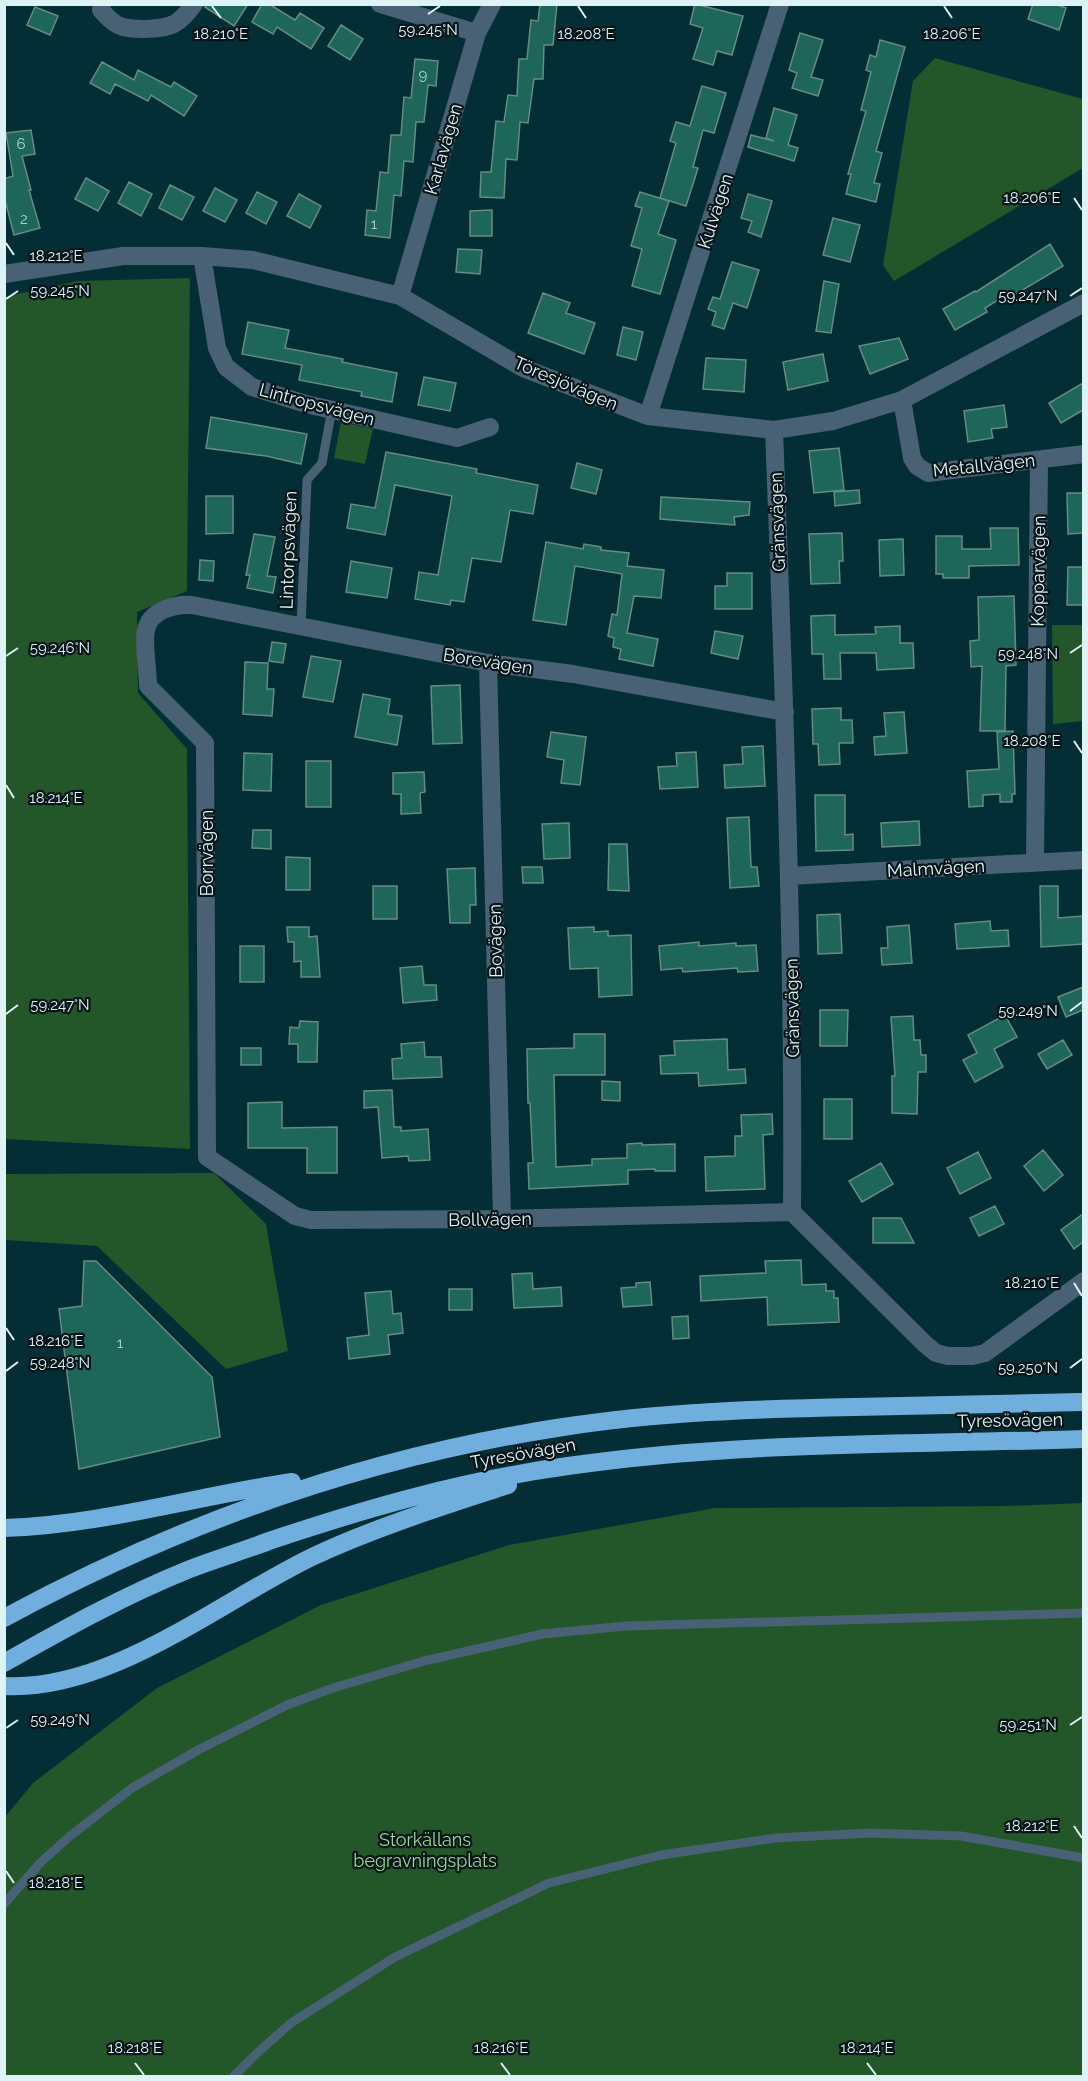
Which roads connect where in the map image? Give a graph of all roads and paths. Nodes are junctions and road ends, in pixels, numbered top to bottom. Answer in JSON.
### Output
{"nodes":[{"id":1,"x":102,"y":4,"type":"edge"},
{"id":2,"x":194,"y":4,"type":"edge"},
{"id":3,"x":380,"y":4,"type":"edge"},
{"id":4,"x":492,"y":4,"type":"edge"},
{"id":5,"x":780,"y":4,"type":"edge"},
{"id":6,"x":477,"y":33,"type":"junction"},
{"id":7,"x":202,"y":256,"type":"junction"},
{"id":8,"x":4,"y":274,"type":"edge"},
{"id":9,"x":400,"y":296,"type":"junction"},
{"id":10,"x":1083,"y":303,"type":"edge"},
{"id":11,"x":902,"y":400,"type":"junction"},
{"id":12,"x":332,"y":409,"type":"junction"},
{"id":13,"x":648,"y":416,"type":"junction"},
{"id":14,"x":490,"y":427,"type":"dead end"},
{"id":15,"x":774,"y":430,"type":"junction"},
{"id":16,"x":1083,"y":454,"type":"edge"},
{"id":17,"x":1039,"y":459,"type":"junction"},
{"id":18,"x":192,"y":605,"type":"joint"},
{"id":19,"x":301,"y":626,"type":"junction"},
{"id":20,"x":488,"y":663,"type":"junction"},
{"id":21,"x":785,"y":712,"type":"junction"},
{"id":22,"x":1083,"y":860,"type":"edge"},
{"id":23,"x":1035,"y":862,"type":"junction"},
{"id":24,"x":789,"y":876,"type":"junction"},
{"id":25,"x":207,"y":1157,"type":"joint"},
{"id":26,"x":792,"y":1212,"type":"junction"},
{"id":27,"x":502,"y":1219,"type":"junction"},
{"id":28,"x":1083,"y":1281,"type":"edge"},
{"id":29,"x":1083,"y":1401,"type":"edge"},
{"id":30,"x":1083,"y":1439,"type":"edge"},
{"id":31,"x":567,"y":1466,"type":"junction"},
{"id":32,"x":347,"y":1474,"type":"junction"},
{"id":33,"x":4,"y":1528,"type":"edge"},
{"id":34,"x":1083,"y":1613,"type":"edge"},
{"id":35,"x":4,"y":1618,"type":"edge"},
{"id":36,"x":4,"y":1663,"type":"edge"},
{"id":37,"x":4,"y":1686,"type":"edge"},
{"id":38,"x":1083,"y":1858,"type":"edge"},
{"id":39,"x":4,"y":1904,"type":"edge"},
{"id":40,"x":234,"y":2076,"type":"edge"}],
"edges":[{"from":1,"to":2,"type":"street"},
{"from":3,"to":6,"type":"street"},
{"from":4,"to":6,"type":"street","name":"Karlavägen"},
{"from":5,"to":13,"type":"street","name":"Kulvägen"},
{"from":6,"to":9,"type":"street","name":"Karlavägen"},
{"from":7,"to":8,"type":"street","name":"Töresjövägen"},
{"from":7,"to":9,"type":"street","name":"Töresjövägen"},
{"from":7,"to":12,"type":"street","name":"Lintropsvägen"},
{"from":9,"to":13,"type":"street","name":"Töresjövägen"},
{"from":10,"to":11,"type":"street","name":"Töresjövägen"},
{"from":11,"to":15,"type":"street","name":"Töresjövägen"},
{"from":11,"to":17,"type":"street","name":"Metallvägen"},
{"from":12,"to":14,"type":"street","name":"Lintropsvägen"},
{"from":12,"to":19,"type":"lane","name":"Lintorpsvägen"},
{"from":13,"to":15,"type":"street","name":"Töresjövägen"},
{"from":15,"to":21,"type":"street","name":"Gränsvägen"},
{"from":16,"to":17,"type":"street","name":"Metallvägen"},
{"from":17,"to":23,"type":"street","name":"Kopparvägen"},
{"from":18,"to":19,"type":"street","name":"Borevägen"},
{"from":18,"to":25,"type":"street","name":"Borrvägen"},
{"from":19,"to":20,"type":"street","name":"Borevägen"},
{"from":20,"to":21,"type":"street","name":"Borevägen"},
{"from":20,"to":27,"type":"street","name":"Bovägen"},
{"from":21,"to":24,"type":"street","name":"Gränsvägen"},
{"from":22,"to":23,"type":"street","name":"Malmvägen"},
{"from":23,"to":24,"type":"street","name":"Malmvägen"},
{"from":24,"to":26,"type":"street","name":"Gränsvägen"},
{"from":25,"to":27,"type":"street","name":"Bollvägen"},
{"from":26,"to":27,"type":"street","name":"Bollvägen"},
{"from":26,"to":28,"type":"street"},
{"from":29,"to":32,"type":"highway","name":"Tyresövägen"},
{"from":30,"to":31,"type":"highway","name":"Tyresövägen"},
{"from":31,"to":36,"type":"highway","name":"Tyresövägen"},
{"from":31,"to":37,"type":"highway"},
{"from":32,"to":33,"type":"highway"},
{"from":32,"to":35,"type":"highway","name":"Tyresövägen"},
{"from":34,"to":39,"type":"lane"},
{"from":38,"to":40,"type":"lane"}]}
